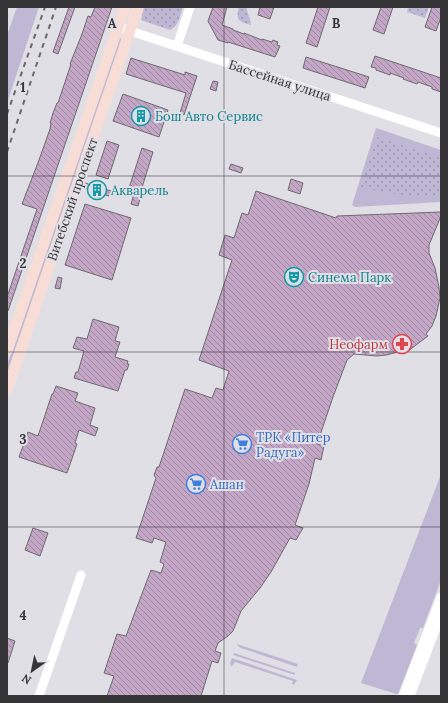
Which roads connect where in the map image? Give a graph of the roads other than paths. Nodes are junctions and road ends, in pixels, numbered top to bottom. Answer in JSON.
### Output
{"nodes":[{"id":1,"x":125,"y":7,"type":"edge"},
{"id":2,"x":138,"y":7,"type":"edge"},
{"id":3,"x":190,"y":7,"type":"edge"},
{"id":4,"x":118,"y":27,"type":"junction"},
{"id":5,"x":130,"y":30,"type":"junction"},
{"id":6,"x":177,"y":46,"type":"junction"},
{"id":7,"x":441,"y":133,"type":"edge"},
{"id":8,"x":7,"y":351,"type":"edge"},
{"id":9,"x":7,"y":390,"type":"edge"},
{"id":10,"x":81,"y":575,"type":"dead end"},
{"id":11,"x":441,"y":596,"type":"edge"},
{"id":12,"x":441,"y":615,"type":"edge"},
{"id":13,"x":39,"y":696,"type":"edge"},
{"id":14,"x":403,"y":696,"type":"edge"},
{"id":15,"x":410,"y":696,"type":"edge"}],
"edges":[{"from":1,"to":4,"type":"main road","name":"Витебский проспект"},
{"from":2,"to":5,"type":"main road","name":"Витебский проспект"},
{"from":3,"to":6,"type":"street"},
{"from":4,"to":5,"type":"street","name":"Бассейная улица"},
{"from":4,"to":8,"type":"main road","name":"Витебский проспект"},
{"from":5,"to":6,"type":"street","name":"Бассейная улица"},
{"from":5,"to":9,"type":"main road","name":"Витебский проспект"},
{"from":6,"to":7,"type":"street","name":"Бассейная улица"},
{"from":10,"to":13,"type":"street"},
{"from":11,"to":14,"type":"street"},
{"from":12,"to":15,"type":"street"}]}
